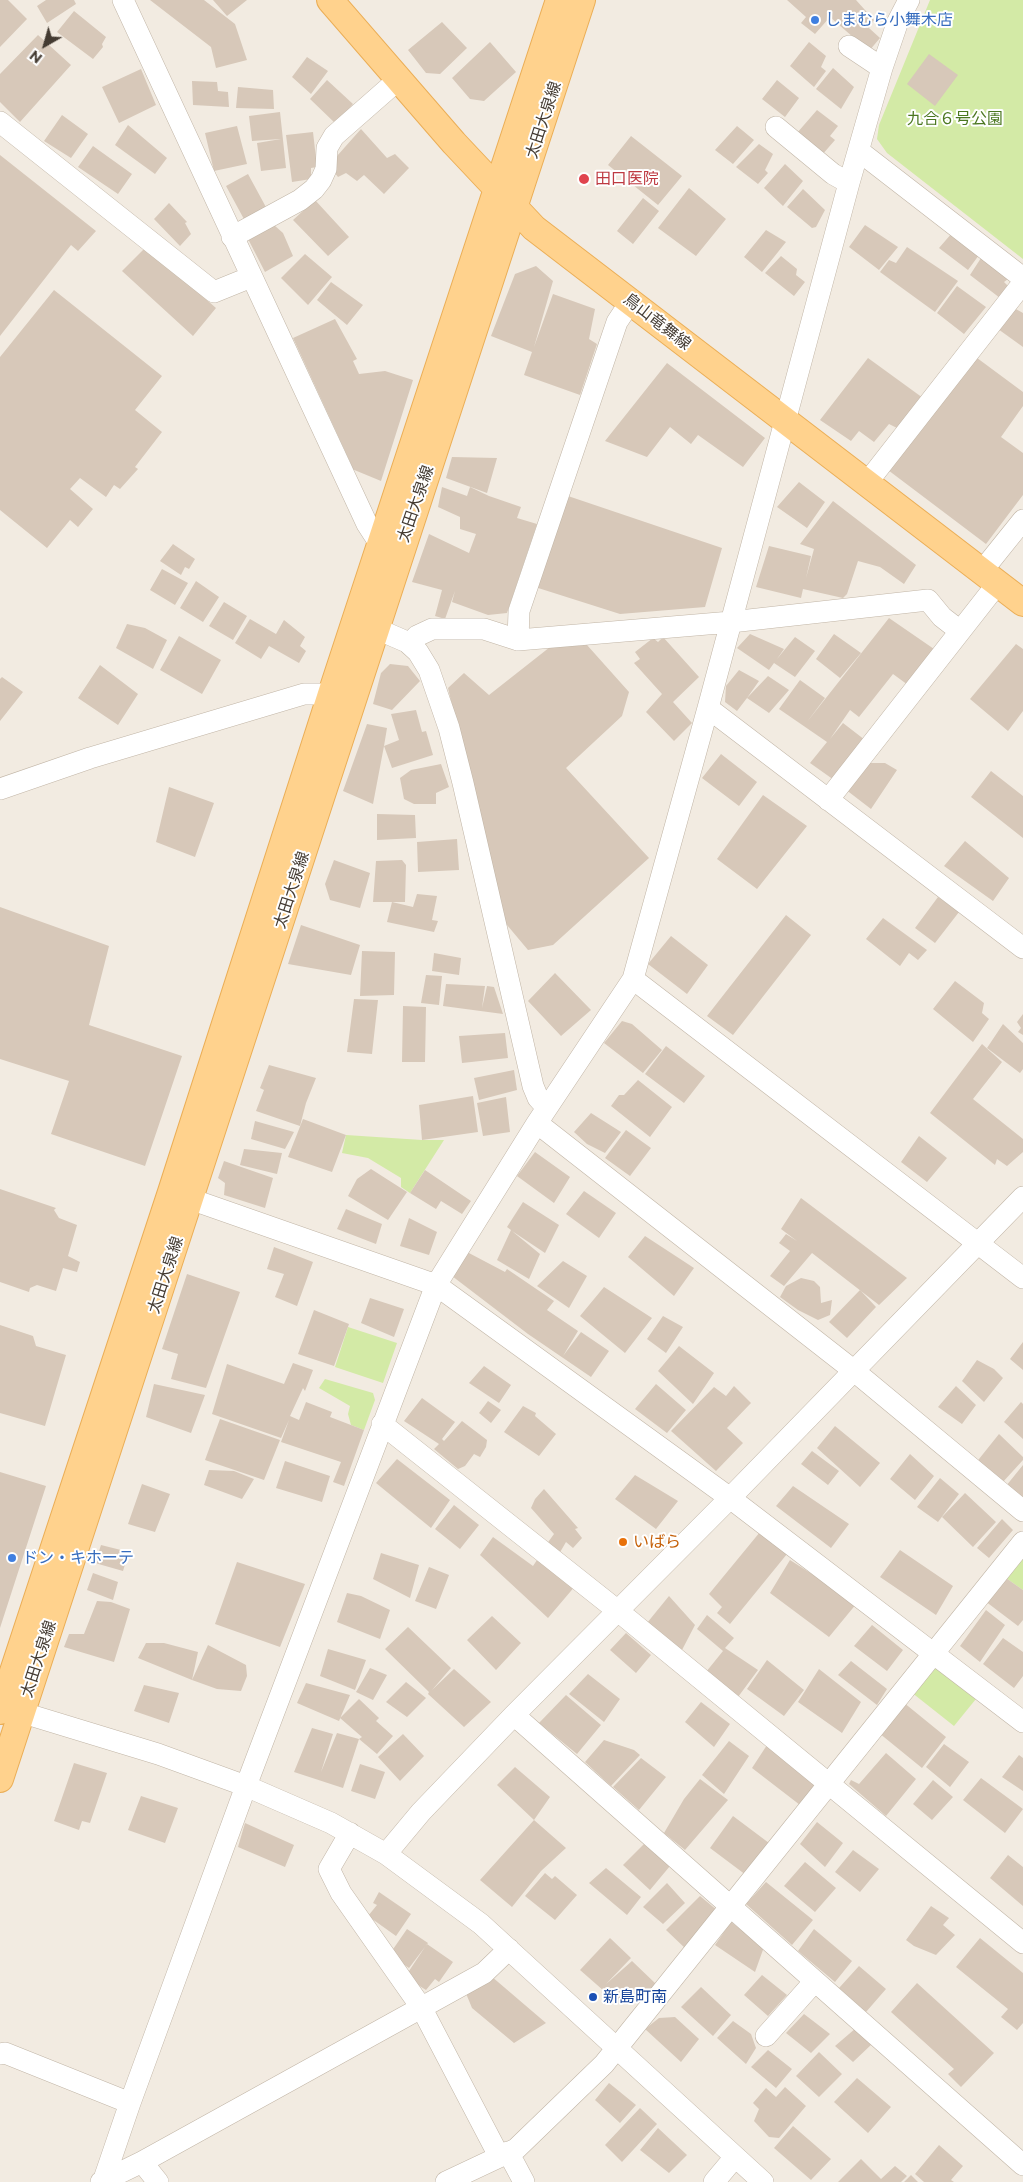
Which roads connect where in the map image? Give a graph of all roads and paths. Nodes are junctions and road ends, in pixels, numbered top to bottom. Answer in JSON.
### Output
{"nodes":[{"id":1,"x":123,"y":0,"type":"edge"},
{"id":2,"x":330,"y":0,"type":"edge"},
{"id":3,"x":560,"y":0,"type":"edge"},
{"id":4,"x":582,"y":0,"type":"edge"},
{"id":5,"x":909,"y":0,"type":"edge"},
{"id":6,"x":849,"y":46,"type":"dead end"},
{"id":7,"x":882,"y":68,"type":"junction"},
{"id":8,"x":399,"y":79,"type":"junction"},
{"id":9,"x":0,"y":122,"type":"edge"},
{"id":10,"x":776,"y":127,"type":"dead end"},
{"id":11,"x":860,"y":152,"type":"junction"},
{"id":12,"x":849,"y":183,"type":"junction"},
{"id":13,"x":497,"y":188,"type":"junction"},
{"id":14,"x":516,"y":208,"type":"junction"},
{"id":15,"x":232,"y":237,"type":"junction"},
{"id":16,"x":251,"y":277,"type":"junction"},
{"id":17,"x":1023,"y":278,"type":"edge"},
{"id":18,"x":1023,"y":284,"type":"edge"},
{"id":19,"x":631,"y":301,"type":"junction"},
{"id":20,"x":785,"y":422,"type":"junction"},
{"id":21,"x":866,"y":484,"type":"junction"},
{"id":22,"x":1023,"y":520,"type":"edge"},
{"id":23,"x":380,"y":544,"type":"junction"},
{"id":24,"x":990,"y":577,"type":"junction"},
{"id":25,"x":1023,"y":603,"type":"edge"},
{"id":26,"x":731,"y":622,"type":"junction"},
{"id":27,"x":367,"y":624,"type":"junction"},
{"id":28,"x":960,"y":631,"type":"junction"},
{"id":29,"x":518,"y":640,"type":"junction"},
{"id":30,"x":410,"y":644,"type":"junction"},
{"id":31,"x":342,"y":697,"type":"junction"},
{"id":32,"x":708,"y":708,"type":"junction"},
{"id":33,"x":0,"y":789,"type":"edge"},
{"id":34,"x":828,"y":800,"type":"junction"},
{"id":35,"x":1023,"y":948,"type":"edge"},
{"id":36,"x":633,"y":979,"type":"junction"},
{"id":37,"x":542,"y":1115,"type":"junction"},
{"id":38,"x":181,"y":1196,"type":"junction"},
{"id":39,"x":1023,"y":1197,"type":"edge"},
{"id":40,"x":978,"y":1244,"type":"junction"},
{"id":41,"x":1023,"y":1278,"type":"edge"},
{"id":42,"x":436,"y":1285,"type":"junction"},
{"id":43,"x":853,"y":1370,"type":"junction"},
{"id":44,"x":382,"y":1424,"type":"junction"},
{"id":45,"x":730,"y":1498,"type":"junction"},
{"id":46,"x":1023,"y":1511,"type":"edge"},
{"id":47,"x":1023,"y":1542,"type":"edge"},
{"id":48,"x":618,"y":1611,"type":"junction"},
{"id":49,"x":934,"y":1654,"type":"junction"},
{"id":50,"x":5,"y":1708,"type":"edge"},
{"id":51,"x":514,"y":1715,"type":"junction"},
{"id":52,"x":1023,"y":1722,"type":"edge"},
{"id":53,"x":0,"y":1779,"type":"edge"},
{"id":54,"x":829,"y":1784,"type":"junction"},
{"id":55,"x":246,"y":1786,"type":"junction"},
{"id":56,"x":350,"y":1833,"type":"junction"},
{"id":57,"x":386,"y":1854,"type":"junction"},
{"id":58,"x":731,"y":1907,"type":"junction"},
{"id":59,"x":1023,"y":1942,"type":"edge"},
{"id":60,"x":509,"y":1948,"type":"junction"},
{"id":61,"x":815,"y":1981,"type":"junction"},
{"id":62,"x":421,"y":2007,"type":"junction"},
{"id":63,"x":766,"y":2036,"type":"dead end"},
{"id":64,"x":617,"y":2048,"type":"junction"},
{"id":65,"x":0,"y":2054,"type":"edge"},
{"id":66,"x":130,"y":2103,"type":"junction"},
{"id":67,"x":503,"y":2154,"type":"junction"},
{"id":68,"x":735,"y":2157,"type":"junction"},
{"id":69,"x":142,"y":2162,"type":"junction"},
{"id":70,"x":1023,"y":2165,"type":"edge"},
{"id":71,"x":103,"y":2182,"type":"edge"},
{"id":72,"x":158,"y":2182,"type":"edge"},
{"id":73,"x":446,"y":2182,"type":"edge"},
{"id":74,"x":524,"y":2182,"type":"edge"},
{"id":75,"x":714,"y":2182,"type":"edge"},
{"id":76,"x":763,"y":2182,"type":"edge"}],
"edges":[{"from":1,"to":15,"type":"street"},
{"from":2,"to":8,"type":"main road","name":"鳥山竜舞線"},
{"from":3,"to":13,"type":"main road","name":"太田大泉線"},
{"from":4,"to":14,"type":"main road","name":"太田大泉線"},
{"from":5,"to":7,"type":"street"},
{"from":6,"to":7,"type":"street"},
{"from":7,"to":11,"type":"street"},
{"from":8,"to":13,"type":"main road","name":"鳥山竜舞線"},
{"from":8,"to":15,"type":"street"},
{"from":9,"to":16,"type":"street"},
{"from":10,"to":12,"type":"street"},
{"from":11,"to":12,"type":"street"},
{"from":11,"to":17,"type":"street"},
{"from":12,"to":20,"type":"street"},
{"from":13,"to":14,"type":"main road","name":"鳥山竜舞線"},
{"from":13,"to":23,"type":"main road","name":"太田大泉線"},
{"from":14,"to":19,"type":"main road","name":"鳥山竜舞線"},
{"from":14,"to":27,"type":"main road","name":"太田大泉線"},
{"from":15,"to":16,"type":"street"},
{"from":16,"to":23,"type":"street"},
{"from":18,"to":21,"type":"street"},
{"from":19,"to":20,"type":"main road","name":"鳥山竜舞線"},
{"from":19,"to":29,"type":"street"},
{"from":20,"to":21,"type":"main road","name":"鳥山竜舞線"},
{"from":20,"to":26,"type":"street"},
{"from":21,"to":24,"type":"main road","name":"鳥山竜舞線"},
{"from":22,"to":24,"type":"street"},
{"from":23,"to":27,"type":"main road","name":"太田大泉線"},
{"from":24,"to":25,"type":"main road","name":"鳥山竜舞線"},
{"from":24,"to":28,"type":"street"},
{"from":26,"to":28,"type":"street"},
{"from":26,"to":29,"type":"street"},
{"from":26,"to":32,"type":"street"},
{"from":27,"to":30,"type":"street"},
{"from":27,"to":31,"type":"main road","name":"太田大泉線"},
{"from":28,"to":34,"type":"street"},
{"from":29,"to":30,"type":"street"},
{"from":30,"to":37,"type":"street"},
{"from":31,"to":33,"type":"street"},
{"from":31,"to":38,"type":"main road","name":"太田大泉線"},
{"from":32,"to":34,"type":"street"},
{"from":32,"to":36,"type":"street"},
{"from":34,"to":35,"type":"street"},
{"from":36,"to":37,"type":"street"},
{"from":36,"to":40,"type":"street"},
{"from":37,"to":42,"type":"street"},
{"from":37,"to":43,"type":"street"},
{"from":38,"to":42,"type":"street"},
{"from":38,"to":50,"type":"main road","name":"太田大泉線"},
{"from":39,"to":40,"type":"street"},
{"from":40,"to":41,"type":"street"},
{"from":40,"to":43,"type":"street"},
{"from":42,"to":44,"type":"street"},
{"from":42,"to":45,"type":"street"},
{"from":43,"to":45,"type":"street"},
{"from":43,"to":46,"type":"street"},
{"from":44,"to":48,"type":"street"},
{"from":44,"to":55,"type":"street"},
{"from":45,"to":48,"type":"street"},
{"from":45,"to":49,"type":"street"},
{"from":47,"to":49,"type":"street"},
{"from":48,"to":51,"type":"street"},
{"from":48,"to":54,"type":"street"},
{"from":49,"to":52,"type":"street"},
{"from":49,"to":54,"type":"street"},
{"from":50,"to":53,"type":"main road","name":"太田大泉線"},
{"from":50,"to":55,"type":"street"},
{"from":51,"to":57,"type":"street"},
{"from":51,"to":58,"type":"street"},
{"from":54,"to":58,"type":"street"},
{"from":54,"to":59,"type":"street"},
{"from":55,"to":56,"type":"street"},
{"from":55,"to":66,"type":"street"},
{"from":56,"to":57,"type":"street"},
{"from":56,"to":62,"type":"street"},
{"from":57,"to":60,"type":"street"},
{"from":58,"to":61,"type":"street"},
{"from":58,"to":64,"type":"street"},
{"from":60,"to":62,"type":"street"},
{"from":60,"to":64,"type":"street"},
{"from":61,"to":63,"type":"street"},
{"from":61,"to":70,"type":"street"},
{"from":62,"to":67,"type":"street"},
{"from":62,"to":69,"type":"street"},
{"from":64,"to":67,"type":"street"},
{"from":64,"to":68,"type":"street"},
{"from":65,"to":66,"type":"street"},
{"from":66,"to":71,"type":"street"},
{"from":67,"to":73,"type":"street"},
{"from":67,"to":74,"type":"street"},
{"from":68,"to":75,"type":"street"},
{"from":68,"to":76,"type":"street"},
{"from":69,"to":71,"type":"street"},
{"from":69,"to":72,"type":"street"}]}
